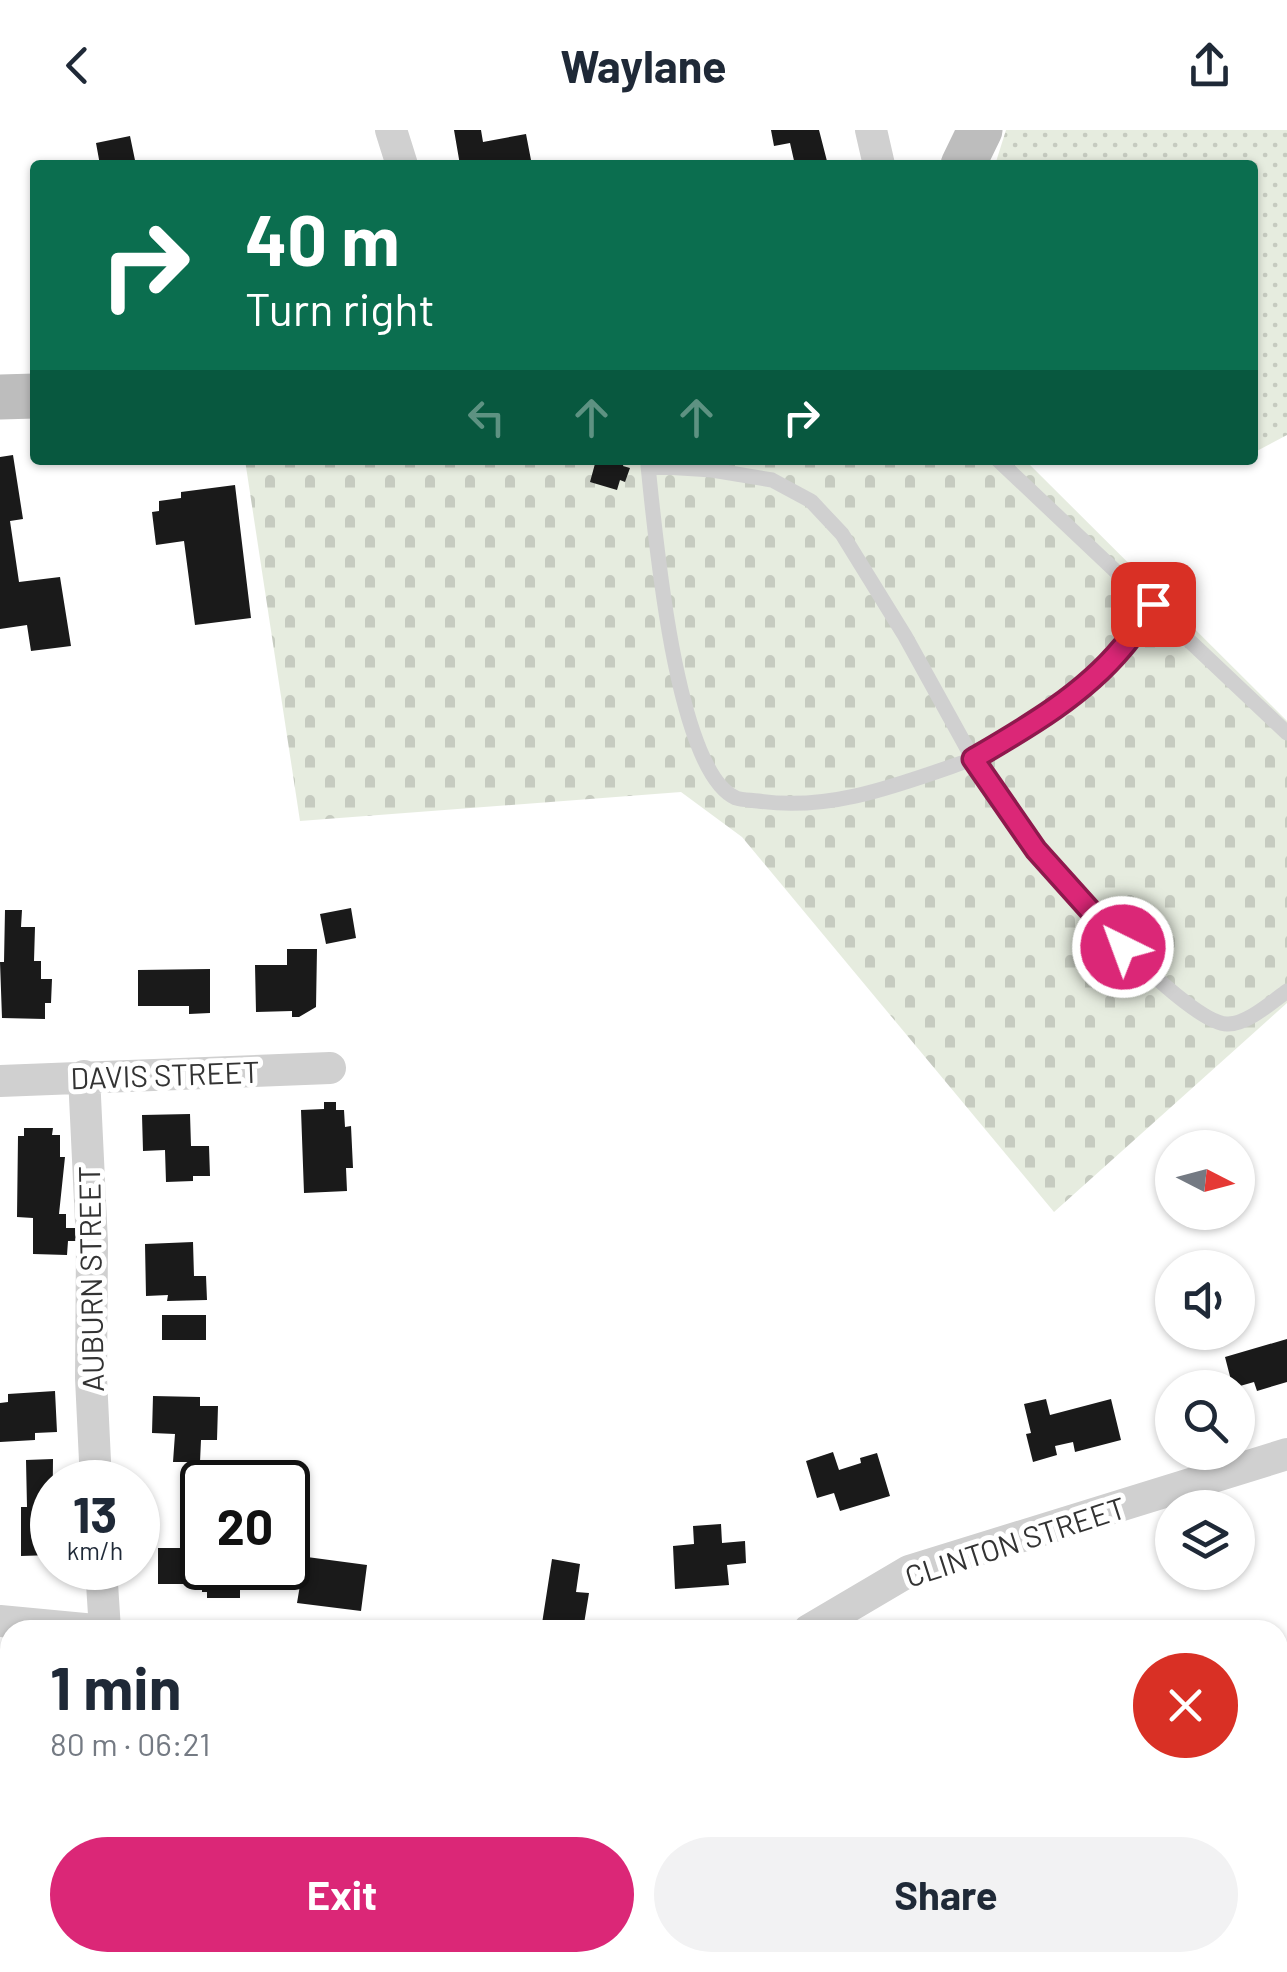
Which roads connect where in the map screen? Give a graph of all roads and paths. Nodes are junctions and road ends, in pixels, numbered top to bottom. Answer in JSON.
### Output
{"nodes":[{"id":1,"x":391,"y":130,"type":"edge"},
{"id":2,"x":872,"y":130,"type":"edge"},
{"id":3,"x":980,"y":130,"type":"edge"},
{"id":4,"x":400,"y":160,"type":"edge"},
{"id":5,"x":878,"y":160,"type":"edge"},
{"id":6,"x":965,"y":160,"type":"edge"},
{"id":7,"x":30,"y":396,"type":"edge"},
{"id":8,"x":0,"y":397,"type":"edge"},
{"id":9,"x":648,"y":465,"type":"edge"},
{"id":10,"x":666,"y":465,"type":"edge"},
{"id":11,"x":1003,"y":465,"type":"edge"},
{"id":12,"x":1153,"y":604,"type":"junction"},
{"id":13,"x":1287,"y":734,"type":"edge"},
{"id":14,"x":973,"y":759,"type":"junction"},
{"id":15,"x":1287,"y":990,"type":"edge"},
{"id":16,"x":330,"y":1068,"type":"dead end"},
{"id":17,"x":84,"y":1076,"type":"junction"},
{"id":18,"x":0,"y":1081,"type":"edge"},
{"id":19,"x":1287,"y":1454,"type":"edge"},
{"id":20,"x":95,"y":1460,"type":"edge"},
{"id":21,"x":102,"y":1590,"type":"edge"},
{"id":22,"x":104,"y":1620,"type":"edge"},
{"id":23,"x":826,"y":1620,"type":"edge"}],
"edges":[{"from":1,"to":4,"type":"street"},
{"from":2,"to":5,"type":"street"},
{"from":3,"to":6,"type":"street"},
{"from":7,"to":8,"type":"street"},
{"from":9,"to":14,"type":"lane"},
{"from":10,"to":14,"type":"lane"},
{"from":11,"to":12,"type":"lane"},
{"from":12,"to":13,"type":"lane"},
{"from":12,"to":14,"type":"lane"},
{"from":14,"to":15,"type":"lane"},
{"from":16,"to":17,"type":"street","name":"DAVIS STREET"},
{"from":17,"to":18,"type":"street","name":"DAVIS STREET"},
{"from":17,"to":20,"type":"street","name":"AUBURN STREET"},
{"from":19,"to":23,"type":"street","name":"CLINTON STREET"},
{"from":21,"to":22,"type":"street"}]}
